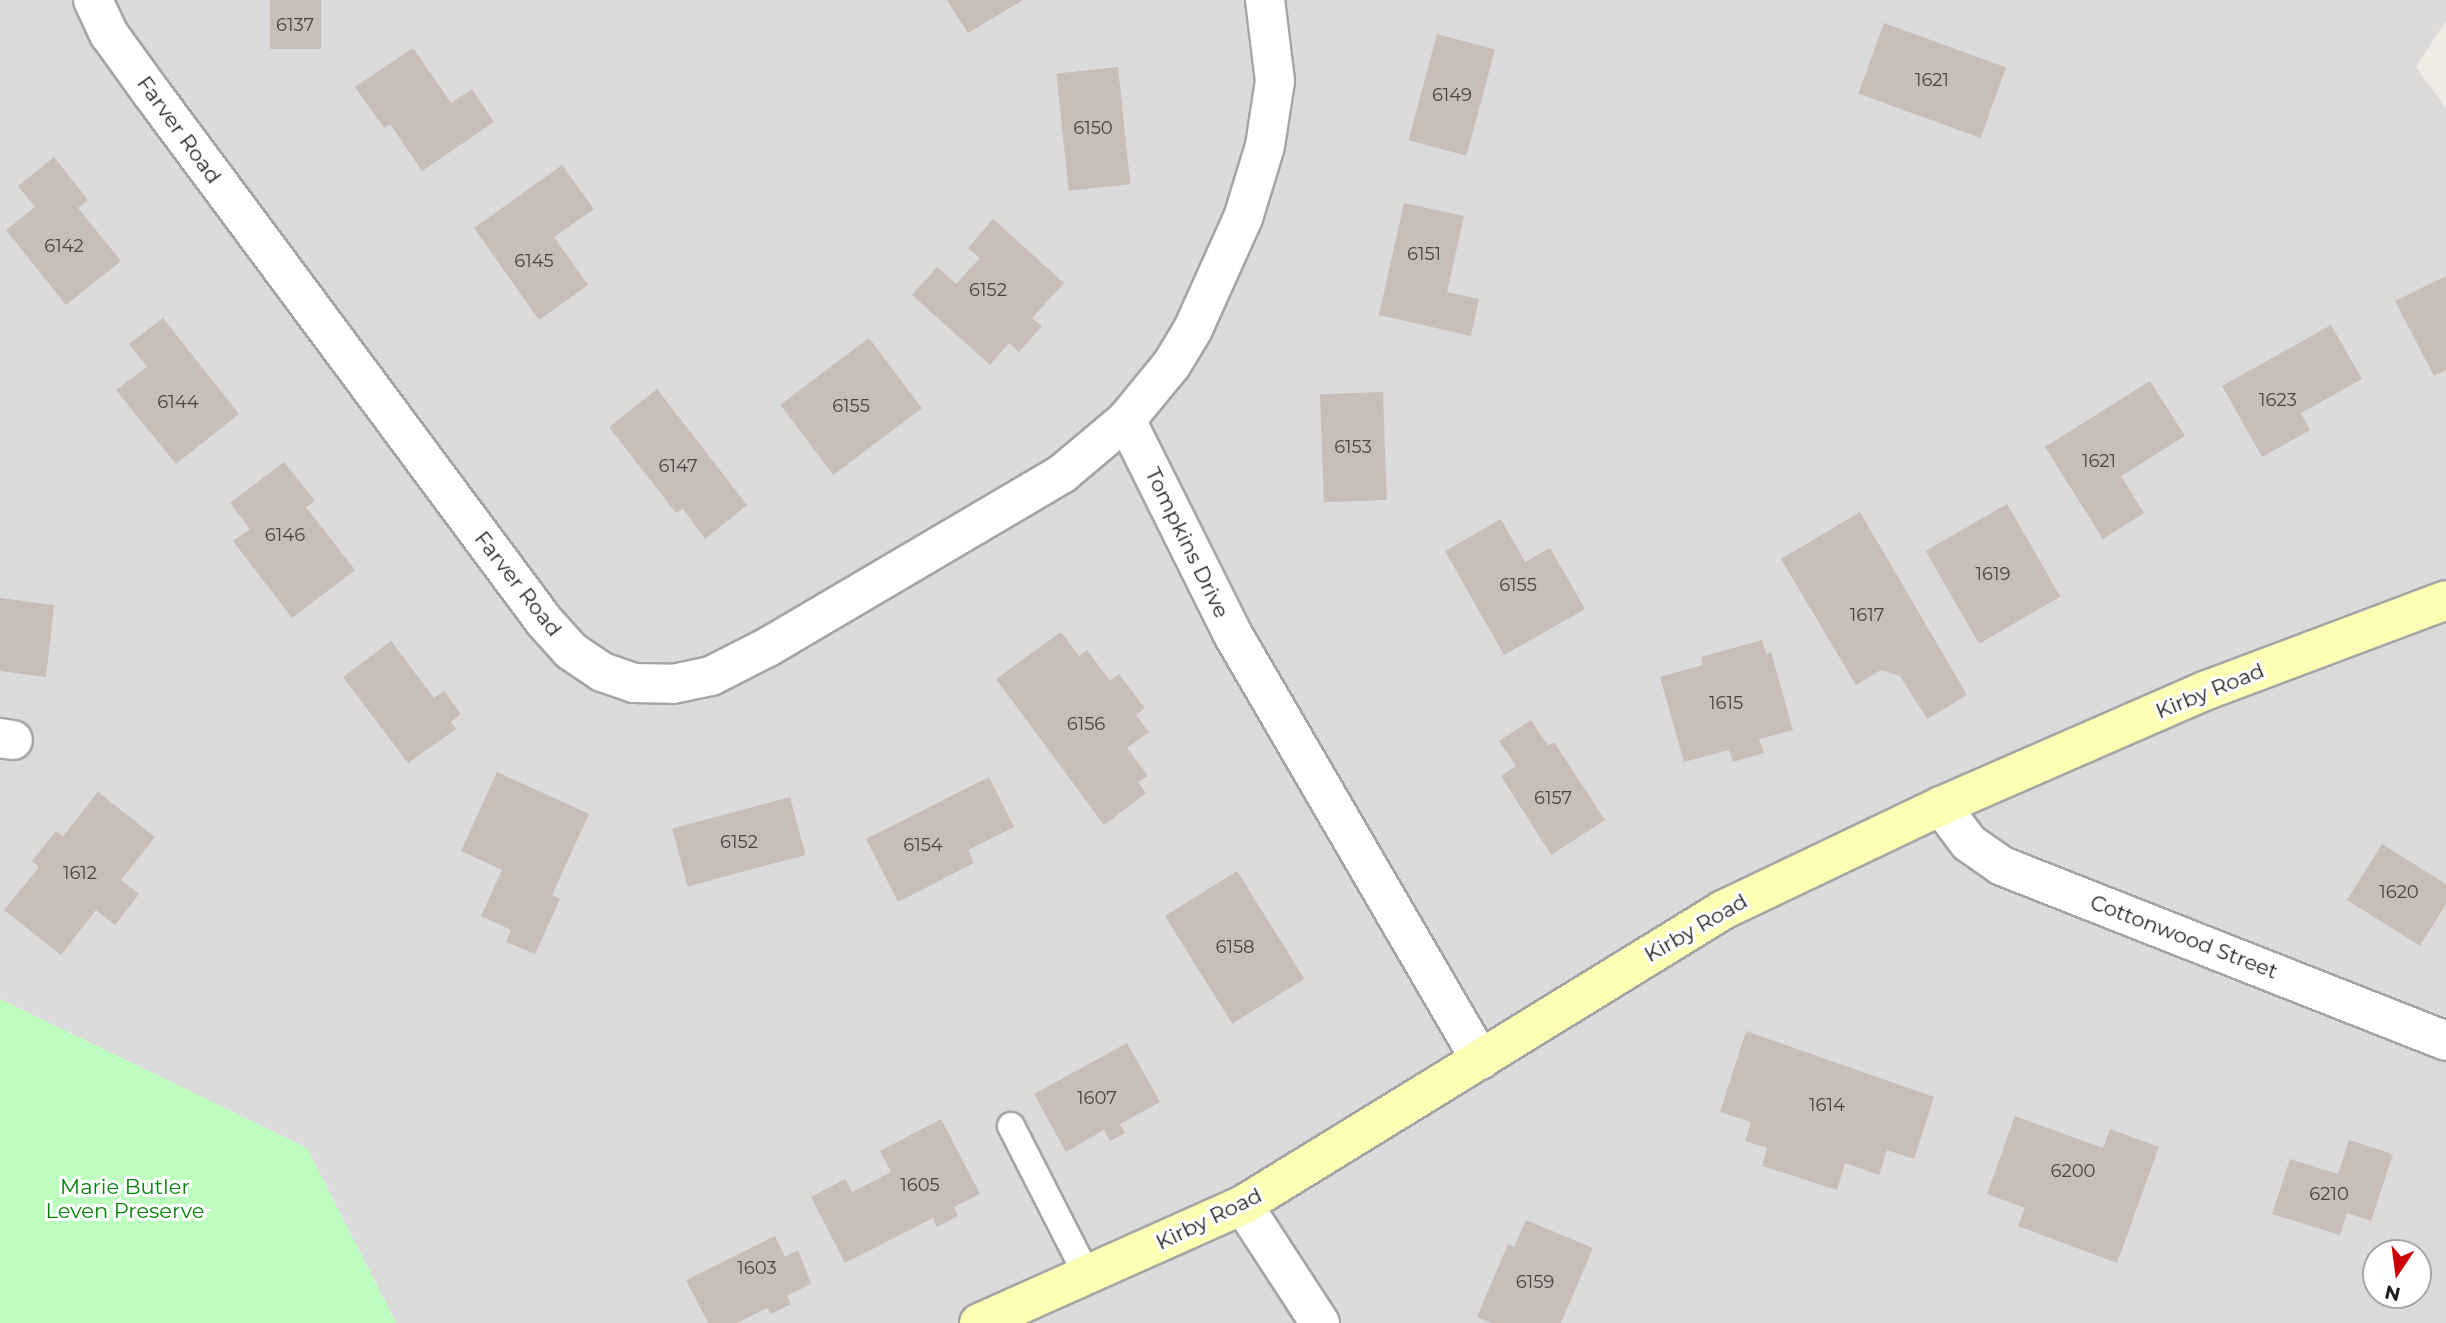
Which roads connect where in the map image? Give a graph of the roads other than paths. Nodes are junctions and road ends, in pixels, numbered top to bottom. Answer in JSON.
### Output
{"nodes":[{"id":1,"x":93,"y":0,"type":"edge"},
{"id":2,"x":1265,"y":0,"type":"edge"},
{"id":3,"x":1126,"y":420,"type":"junction"},
{"id":4,"x":2446,"y":600,"type":"edge"},
{"id":5,"x":1941,"y":806,"type":"junction"},
{"id":6,"x":2446,"y":1041,"type":"edge"},
{"id":7,"x":1482,"y":1059,"type":"junction"},
{"id":8,"x":1011,"y":1126,"type":"dead end"},
{"id":9,"x":1243,"y":1205,"type":"junction"},
{"id":10,"x":1087,"y":1275,"type":"junction"},
{"id":11,"x":979,"y":1323,"type":"edge"},
{"id":12,"x":1320,"y":1323,"type":"edge"}],
"edges":[{"from":1,"to":3,"type":"street","name":"Farver Road"},
{"from":2,"to":3,"type":"street"},
{"from":3,"to":7,"type":"street","name":"Tompkins Drive"},
{"from":4,"to":5,"type":"main road","name":"Kirby Road"},
{"from":5,"to":6,"type":"street","name":"Cottonwood Street"},
{"from":5,"to":7,"type":"main road","name":"Kirby Road"},
{"from":7,"to":9,"type":"main road","name":"Kirby Road"},
{"from":8,"to":10,"type":"lane"},
{"from":9,"to":10,"type":"main road","name":"Kirby Road"},
{"from":9,"to":12,"type":"street"},
{"from":10,"to":11,"type":"main road","name":"Kirby Road"}]}
